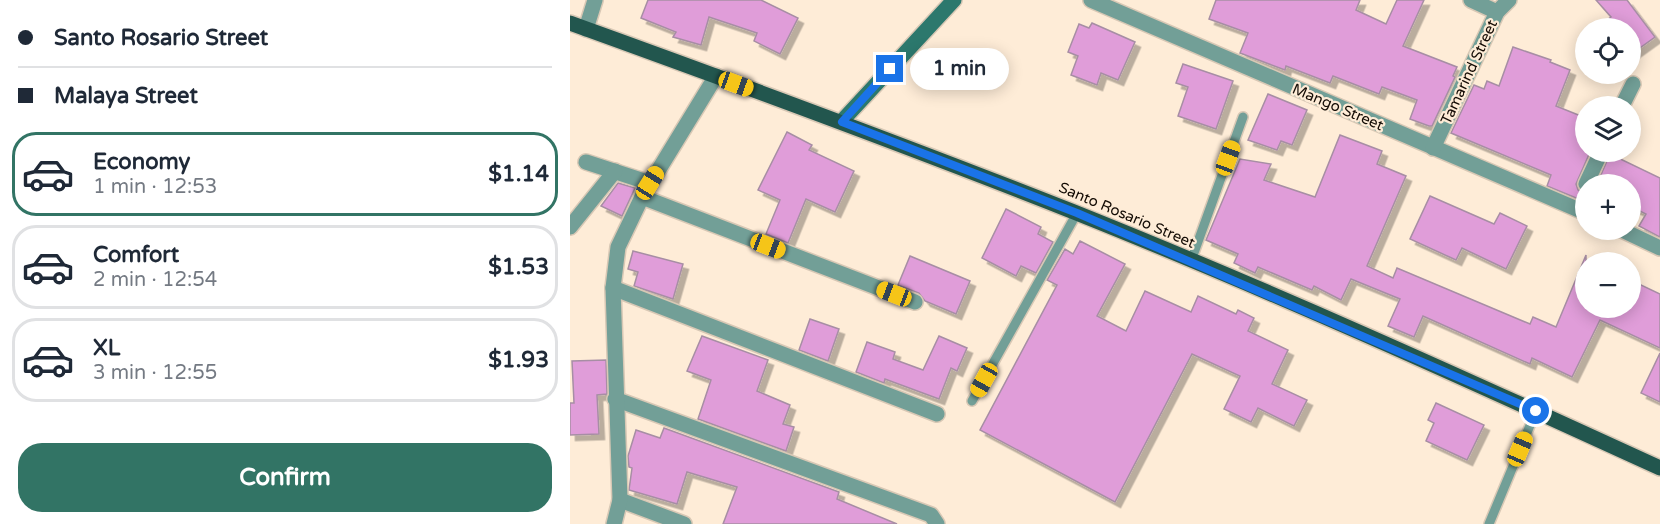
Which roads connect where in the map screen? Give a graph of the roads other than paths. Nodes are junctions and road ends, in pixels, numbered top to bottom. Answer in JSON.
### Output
{"nodes":[{"id":1,"x":596,"y":0,"type":"edge"},
{"id":2,"x":954,"y":0,"type":"edge"},
{"id":3,"x":1091,"y":0,"type":"edge"},
{"id":4,"x":1471,"y":0,"type":"edge"},
{"id":5,"x":1509,"y":0,"type":"edge"},
{"id":6,"x":1497,"y":12,"type":"junction"},
{"id":7,"x":570,"y":23,"type":"edge"},
{"id":8,"x":586,"y":29,"type":"junction"},
{"id":9,"x":716,"y":76,"type":"junction"},
{"id":10,"x":1633,"y":84,"type":"dead end"},
{"id":11,"x":1627,"y":96,"type":"edge"},
{"id":12,"x":1243,"y":117,"type":"dead end"},
{"id":13,"x":842,"y":122,"type":"junction"},
{"id":14,"x":1433,"y":148,"type":"junction"},
{"id":15,"x":586,"y":162,"type":"dead end"},
{"id":16,"x":615,"y":171,"type":"junction"},
{"id":17,"x":650,"y":183,"type":"junction"},
{"id":18,"x":642,"y":197,"type":"junction"},
{"id":19,"x":1575,"y":209,"type":"edge"},
{"id":20,"x":1077,"y":213,"type":"junction"},
{"id":21,"x":570,"y":227,"type":"edge"},
{"id":22,"x":1641,"y":239,"type":"edge"},
{"id":23,"x":1660,"y":248,"type":"edge"},
{"id":24,"x":1191,"y":261,"type":"junction"},
{"id":25,"x":613,"y":288,"type":"junction"},
{"id":26,"x":915,"y":302,"type":"dead end"},
{"id":27,"x":615,"y":399,"type":"junction"},
{"id":28,"x":972,"y":401,"type":"dead end"},
{"id":29,"x":1536,"y":411,"type":"junction"},
{"id":30,"x":937,"y":414,"type":"dead end"},
{"id":31,"x":1660,"y":468,"type":"edge"},
{"id":32,"x":620,"y":500,"type":"junction"},
{"id":33,"x":614,"y":524,"type":"edge"},
{"id":34,"x":684,"y":524,"type":"edge"},
{"id":35,"x":937,"y":524,"type":"edge"},
{"id":36,"x":1489,"y":524,"type":"edge"}],
"edges":[{"from":1,"to":8,"type":"street"},
{"from":2,"to":13,"type":"street"},
{"from":3,"to":14,"type":"street","name":"Mango Street"},
{"from":4,"to":6,"type":"street"},
{"from":5,"to":6,"type":"street","name":"Tamarind Street"},
{"from":6,"to":14,"type":"street","name":"Tamarind Street"},
{"from":7,"to":8,"type":"main road","name":"Santo Rosario Street"},
{"from":8,"to":9,"type":"main road","name":"Santo Rosario Street"},
{"from":9,"to":13,"type":"main road","name":"Santo Rosario Street"},
{"from":9,"to":17,"type":"street"},
{"from":10,"to":11,"type":"street"},
{"from":12,"to":24,"type":"lane"},
{"from":13,"to":20,"type":"main road","name":"Santo Rosario Street"},
{"from":14,"to":19,"type":"street","name":"Mango Street"},
{"from":15,"to":16,"type":"street"},
{"from":16,"to":17,"type":"street"},
{"from":16,"to":21,"type":"street"},
{"from":17,"to":18,"type":"street"},
{"from":18,"to":25,"type":"street"},
{"from":18,"to":26,"type":"street"},
{"from":20,"to":24,"type":"main road","name":"Santo Rosario Street"},
{"from":20,"to":28,"type":"lane"},
{"from":22,"to":23,"type":"street"},
{"from":24,"to":29,"type":"main road","name":"Santo Rosario Street"},
{"from":25,"to":27,"type":"street"},
{"from":25,"to":30,"type":"street"},
{"from":27,"to":32,"type":"street"},
{"from":27,"to":35,"type":"street"},
{"from":29,"to":31,"type":"main road","name":"Santo Rosario Street"},
{"from":29,"to":36,"type":"lane"},
{"from":32,"to":33,"type":"street"},
{"from":32,"to":34,"type":"street"}]}
